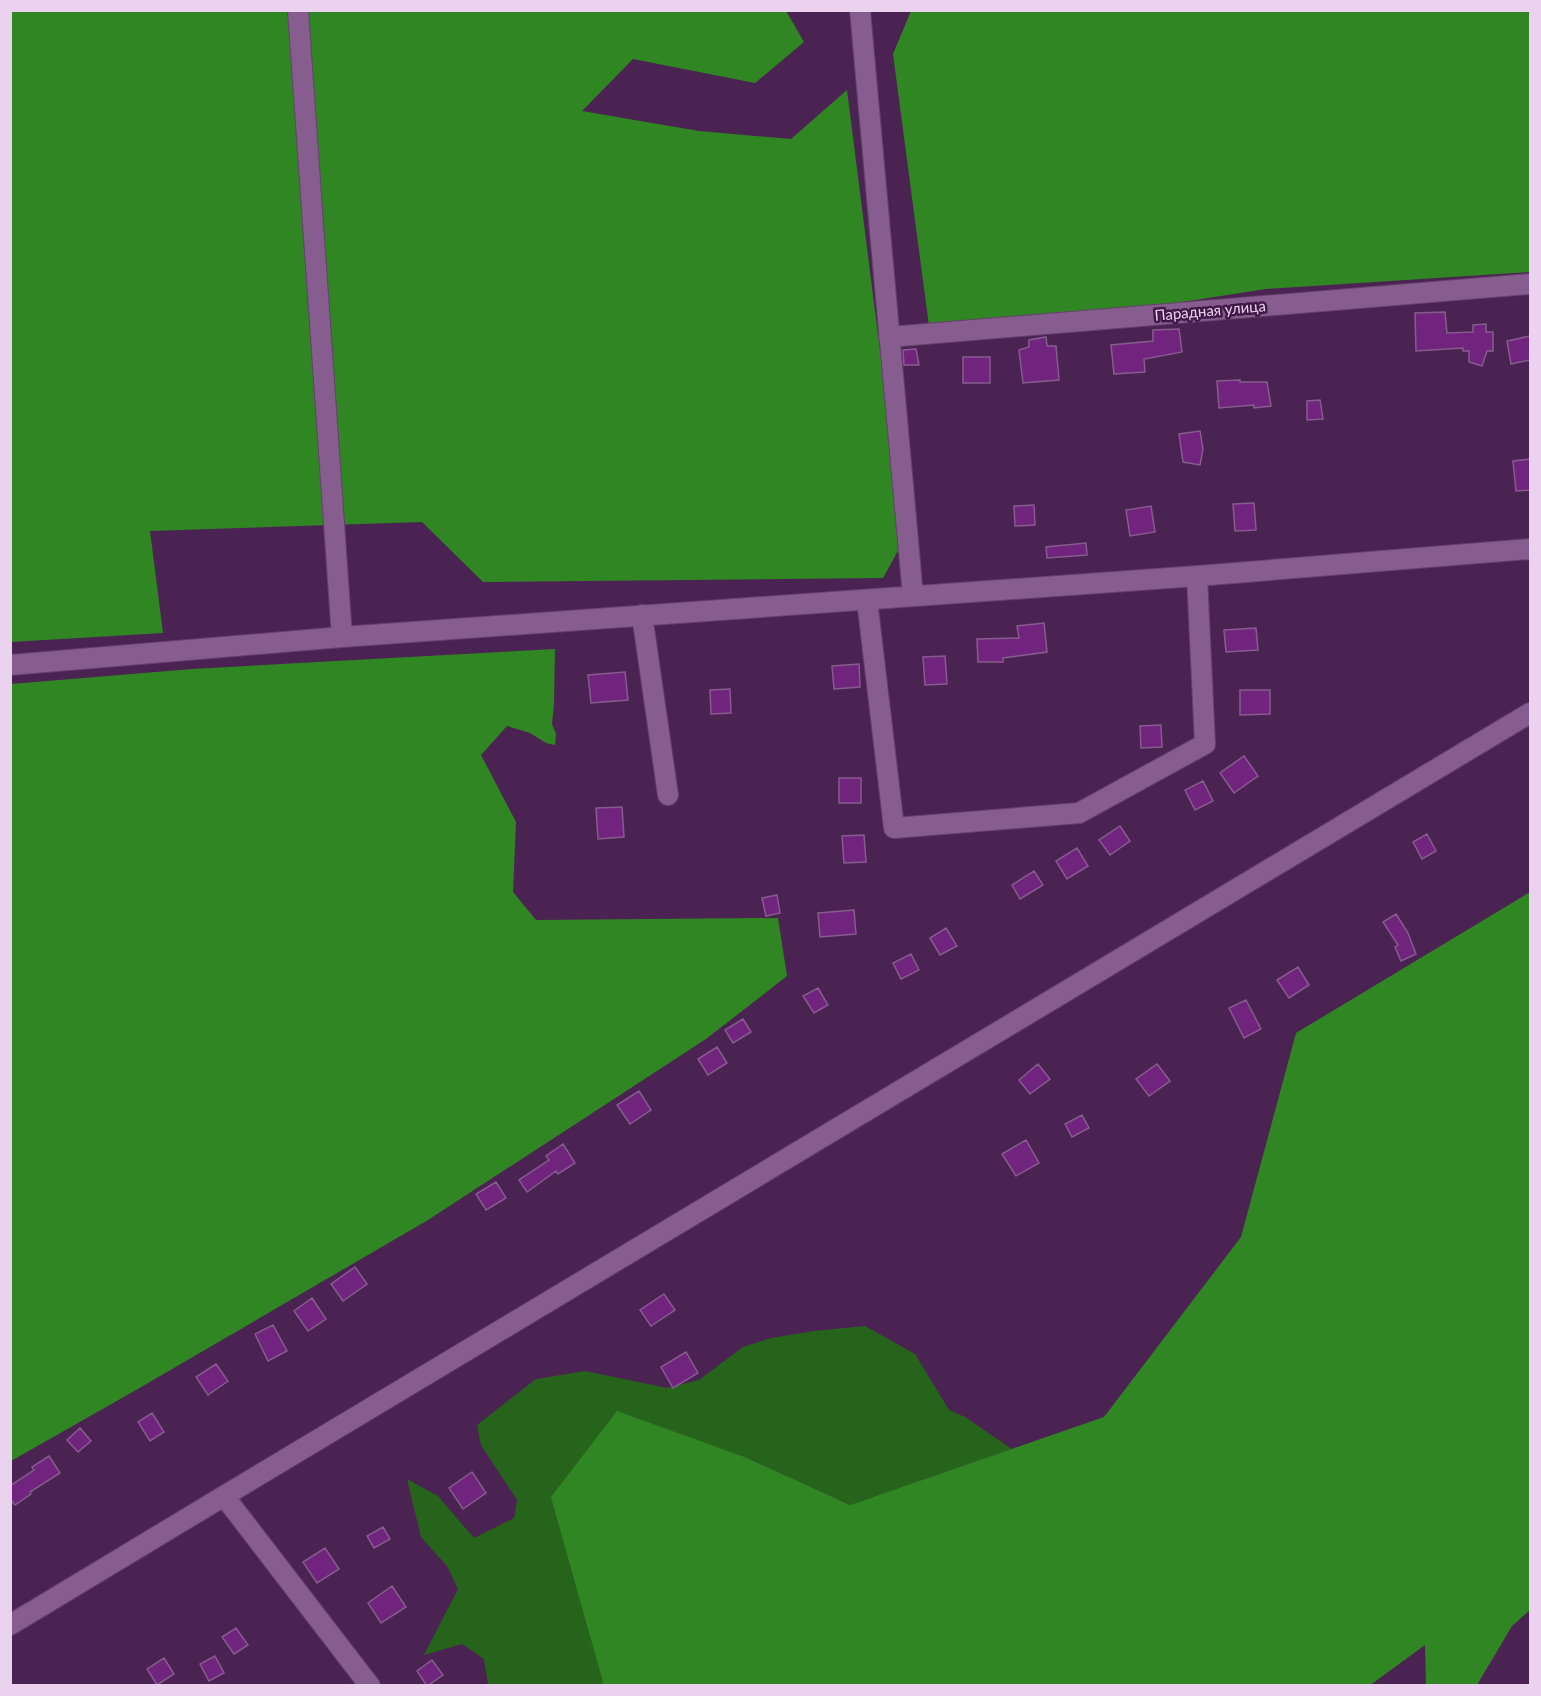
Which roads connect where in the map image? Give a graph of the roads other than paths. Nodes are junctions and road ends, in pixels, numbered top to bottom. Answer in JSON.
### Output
{"nodes":[{"id":1,"x":298,"y":10,"type":"edge"},
{"id":2,"x":860,"y":10,"type":"edge"},
{"id":3,"x":1530,"y":284,"type":"edge"},
{"id":4,"x":889,"y":337,"type":"junction"},
{"id":5,"x":1530,"y":549,"type":"edge"},
{"id":6,"x":1197,"y":576,"type":"junction"},
{"id":7,"x":913,"y":597,"type":"junction"},
{"id":8,"x":867,"y":600,"type":"junction"},
{"id":9,"x":642,"y":615,"type":"junction"},
{"id":10,"x":342,"y":636,"type":"junction"},
{"id":11,"x":10,"y":665,"type":"edge"},
{"id":12,"x":1530,"y":713,"type":"edge"},
{"id":13,"x":668,"y":795,"type":"dead end"},
{"id":14,"x":224,"y":1496,"type":"junction"},
{"id":15,"x":10,"y":1625,"type":"edge"},
{"id":16,"x":362,"y":1683,"type":"edge"}],
"edges":[{"from":1,"to":10,"type":"street"},
{"from":2,"to":4,"type":"street"},
{"from":3,"to":4,"type":"street","name":"Парадная улица"},
{"from":4,"to":7,"type":"street"},
{"from":5,"to":6,"type":"street"},
{"from":6,"to":7,"type":"street"},
{"from":6,"to":8,"type":"street"},
{"from":7,"to":8,"type":"street"},
{"from":8,"to":9,"type":"street"},
{"from":9,"to":10,"type":"street"},
{"from":9,"to":13,"type":"street"},
{"from":10,"to":11,"type":"street"},
{"from":12,"to":14,"type":"street"},
{"from":14,"to":15,"type":"street"},
{"from":14,"to":16,"type":"street"}]}
